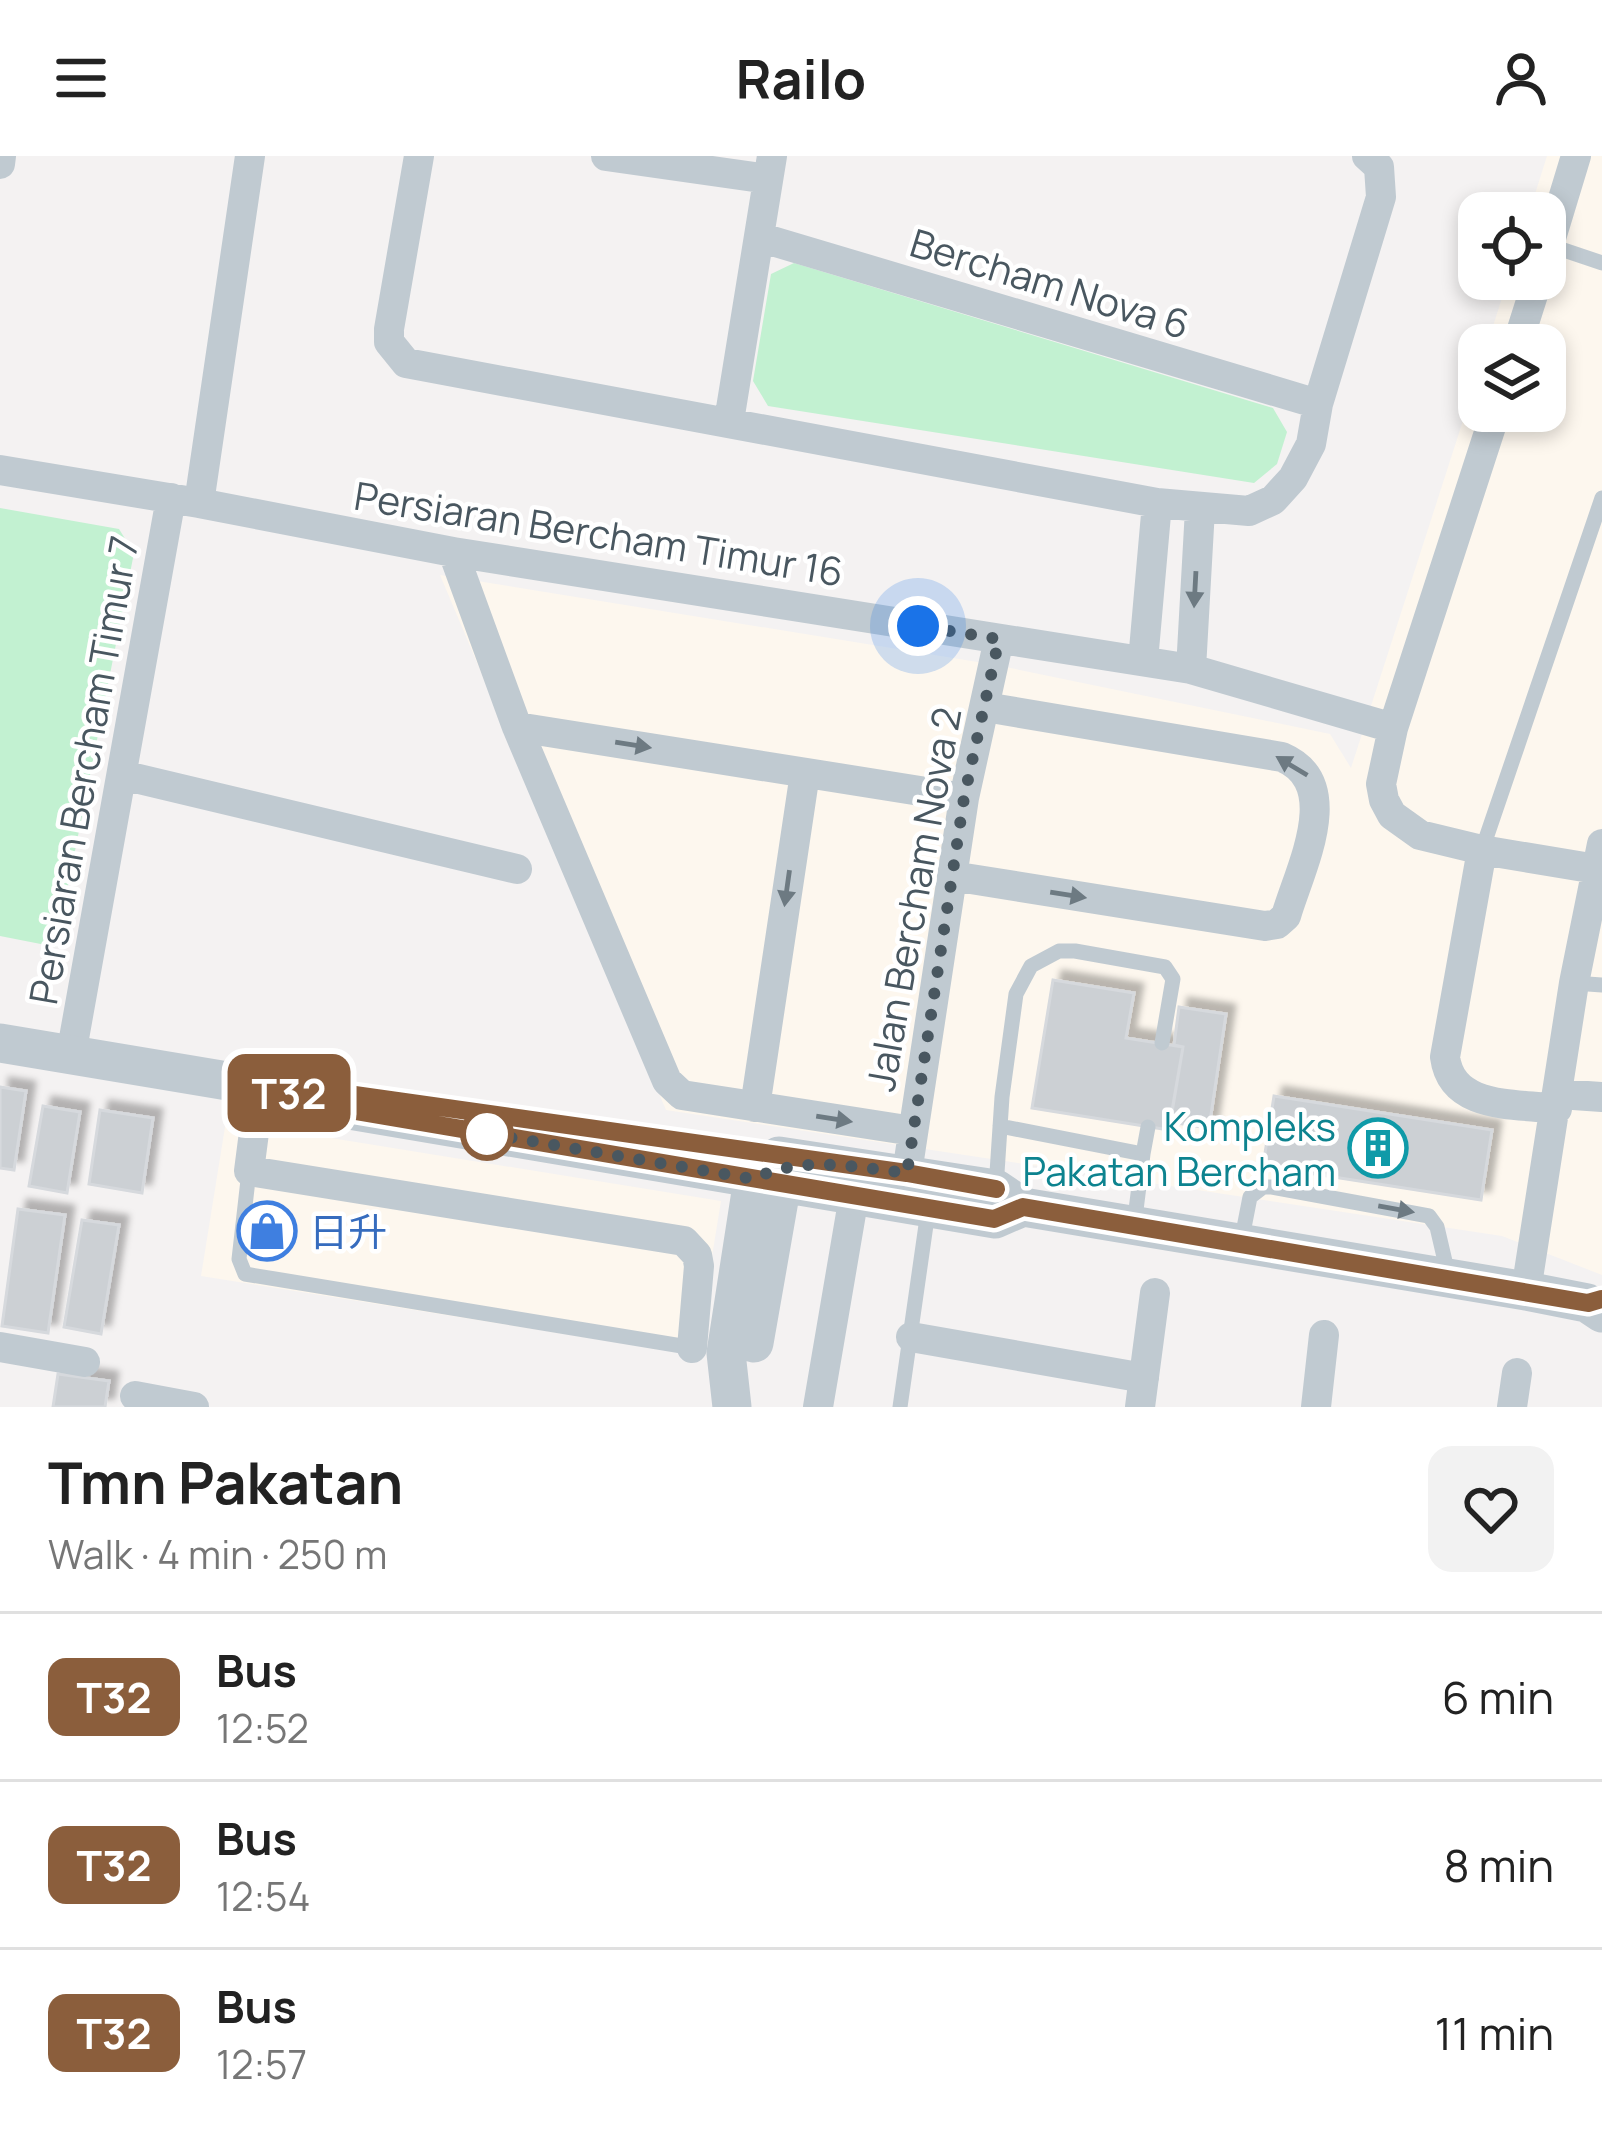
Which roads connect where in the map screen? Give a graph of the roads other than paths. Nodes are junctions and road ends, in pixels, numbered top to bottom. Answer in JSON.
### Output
{"nodes":[{"id":1,"x":250,"y":156,"type":"edge"},
{"id":2,"x":418,"y":156,"type":"edge"},
{"id":3,"x":606,"y":156,"type":"edge"},
{"id":4,"x":1576,"y":156,"type":"edge"},
{"id":5,"x":1373,"y":162,"type":"edge"},
{"id":6,"x":770,"y":167,"type":"edge"},
{"id":7,"x":1565,"y":192,"type":"edge"},
{"id":8,"x":759,"y":237,"type":"junction"},
{"id":9,"x":1566,"y":256,"type":"edge"},
{"id":10,"x":1602,"y":263,"type":"edge"},
{"id":11,"x":1318,"y":404,"type":"junction"},
{"id":12,"x":729,"y":421,"type":"junction"},
{"id":13,"x":1489,"y":432,"type":"edge"},
{"id":14,"x":0,"y":470,"type":"edge"},
{"id":15,"x":1602,"y":498,"type":"edge"},
{"id":16,"x":185,"y":501,"type":"junction"},
{"id":17,"x":1157,"y":503,"type":"junction"},
{"id":18,"x":1200,"y":509,"type":"junction"},
{"id":19,"x":452,"y":552,"type":"junction"},
{"id":20,"x":999,"y":639,"type":"junction"},
{"id":21,"x":1143,"y":661,"type":"junction"},
{"id":22,"x":1191,"y":669,"type":"junction"},
{"id":23,"x":985,"y":707,"type":"junction"},
{"id":24,"x":517,"y":727,"type":"junction"},
{"id":25,"x":1393,"y":728,"type":"junction"},
{"id":26,"x":805,"y":772,"type":"junction"},
{"id":27,"x":122,"y":775,"type":"junction"},
{"id":28,"x":964,"y":798,"type":"junction"},
{"id":29,"x":1482,"y":850,"type":"junction"},
{"id":30,"x":1599,"y":861,"type":"edge"},
{"id":31,"x":517,"y":869,"type":"dead end"},
{"id":32,"x":952,"y":876,"type":"junction"},
{"id":33,"x":1588,"y":984,"type":"edge"},
{"id":34,"x":0,"y":1043,"type":"edge"},
{"id":35,"x":1162,"y":1043,"type":"dead end"},
{"id":36,"x":70,"y":1055,"type":"junction"},
{"id":37,"x":273,"y":1089,"type":"junction"},
{"id":38,"x":1602,"y":1097,"type":"edge"},
{"id":39,"x":1558,"y":1101,"type":"junction"},
{"id":40,"x":755,"y":1107,"type":"junction"},
{"id":41,"x":1000,"y":1126,"type":"junction"},
{"id":42,"x":1148,"y":1127,"type":"dead end"},
{"id":43,"x":913,"y":1131,"type":"junction"},
{"id":44,"x":709,"y":1145,"type":"junction"},
{"id":45,"x":1143,"y":1154,"type":"junction"},
{"id":46,"x":824,"y":1163,"type":"junction"},
{"id":47,"x":249,"y":1171,"type":"junction"},
{"id":48,"x":907,"y":1173,"type":"junction"},
{"id":49,"x":769,"y":1177,"type":"junction"},
{"id":50,"x":854,"y":1196,"type":"junction"},
{"id":51,"x":1004,"y":1205,"type":"junction"},
{"id":52,"x":928,"y":1208,"type":"junction"},
{"id":53,"x":1134,"y":1226,"type":"junction"},
{"id":54,"x":1240,"y":1246,"type":"junction"},
{"id":55,"x":1449,"y":1279,"type":"junction"},
{"id":56,"x":1526,"y":1291,"type":"junction"},
{"id":57,"x":1155,"y":1293,"type":"dead end"},
{"id":58,"x":1597,"y":1305,"type":"edge"},
{"id":59,"x":1324,"y":1335,"type":"dead end"},
{"id":60,"x":910,"y":1337,"type":"junction"},
{"id":61,"x":0,"y":1347,"type":"edge"},
{"id":62,"x":709,"y":1351,"type":"junction"},
{"id":63,"x":85,"y":1363,"type":"dead end"},
{"id":64,"x":1517,"y":1373,"type":"dead end"},
{"id":65,"x":1142,"y":1392,"type":"edge"},
{"id":66,"x":135,"y":1396,"type":"dead end"},
{"id":67,"x":194,"y":1407,"type":"edge"},
{"id":68,"x":732,"y":1407,"type":"edge"},
{"id":69,"x":818,"y":1407,"type":"edge"},
{"id":70,"x":900,"y":1407,"type":"edge"},
{"id":71,"x":1316,"y":1407,"type":"edge"},
{"id":72,"x":1512,"y":1407,"type":"edge"}],
"edges":[{"from":1,"to":16,"type":"street","name":"Persiaran Bercham Timur 7"},
{"from":2,"to":12,"type":"street"},
{"from":3,"to":6,"type":"street"},
{"from":4,"to":7,"type":"street"},
{"from":5,"to":11,"type":"street"},
{"from":6,"to":8,"type":"street"},
{"from":8,"to":11,"type":"street","name":"Bercham Nova 6"},
{"from":8,"to":12,"type":"street"},
{"from":9,"to":10,"type":"lane"},
{"from":11,"to":18,"type":"street"},
{"from":12,"to":17,"type":"street"},
{"from":13,"to":25,"type":"street"},
{"from":14,"to":16,"type":"street","name":"Persiaran Bercham Timur 16"},
{"from":15,"to":29,"type":"lane"},
{"from":16,"to":19,"type":"street","name":"Persiaran Bercham Timur 16"},
{"from":16,"to":27,"type":"street","name":"Persiaran Bercham Timur 7"},
{"from":17,"to":18,"type":"street"},
{"from":17,"to":21,"type":"street"},
{"from":18,"to":22,"type":"street","one_way":true},
{"from":19,"to":20,"type":"street","name":"Persiaran Bercham Timur 16"},
{"from":19,"to":24,"type":"street"},
{"from":20,"to":21,"type":"street","name":"Persiaran Bercham Timur 16"},
{"from":20,"to":23,"type":"street","name":"Jalan Bercham Nova 2"},
{"from":21,"to":22,"type":"street","name":"Persiaran Bercham Timur 16"},
{"from":22,"to":25,"type":"street","name":"Persiaran Bercham Timur 16"},
{"from":23,"to":28,"type":"street","name":"Jalan Bercham Nova 2"},
{"from":32,"to":23,"type":"street","one_way":true},
{"from":24,"to":26,"type":"street","one_way":true},
{"from":24,"to":40,"type":"street"},
{"from":25,"to":29,"type":"street"},
{"from":26,"to":28,"type":"street"},
{"from":26,"to":40,"type":"street","one_way":true},
{"from":27,"to":31,"type":"street"},
{"from":27,"to":36,"type":"street","name":"Persiaran Bercham Timur 7"},
{"from":28,"to":32,"type":"street","name":"Jalan Bercham Nova 2"},
{"from":29,"to":30,"type":"street"},
{"from":29,"to":39,"type":"street"},
{"from":30,"to":33,"type":"street"},
{"from":32,"to":43,"type":"street","name":"Jalan Bercham Nova 2"},
{"from":33,"to":39,"type":"street"},
{"from":34,"to":36,"type":"street"},
{"from":35,"to":41,"type":"lane"},
{"from":36,"to":37,"type":"street"},
{"from":37,"to":44,"type":"street"},
{"from":37,"to":47,"type":"street"},
{"from":37,"to":49,"type":"street"},
{"from":38,"to":39,"type":"street"},
{"from":39,"to":56,"type":"street"},
{"from":40,"to":43,"type":"street","one_way":true},
{"from":41,"to":45,"type":"lane"},
{"from":41,"to":51,"type":"lane"},
{"from":42,"to":45,"type":"lane"},
{"from":43,"to":48,"type":"street","name":"Jalan Bercham Nova 2"},
{"from":44,"to":46,"type":"street"},
{"from":44,"to":49,"type":"street"},
{"from":45,"to":53,"type":"lane"},
{"from":46,"to":48,"type":"street"},
{"from":46,"to":49,"type":"street"},
{"from":47,"to":62,"type":"street"},
{"from":47,"to":62,"type":"lane"},
{"from":48,"to":51,"type":"street"},
{"from":49,"to":50,"type":"street"},
{"from":49,"to":62,"type":"street"},
{"from":49,"to":68,"type":"street"},
{"from":50,"to":52,"type":"street"},
{"from":50,"to":69,"type":"street"},
{"from":51,"to":52,"type":"street"},
{"from":51,"to":53,"type":"street"},
{"from":52,"to":60,"type":"lane"},
{"from":53,"to":54,"type":"street"},
{"from":54,"to":55,"type":"street"},
{"from":54,"to":55,"type":"lane","one_way":true},
{"from":55,"to":56,"type":"street"},
{"from":56,"to":58,"type":"street"},
{"from":57,"to":65,"type":"street"},
{"from":59,"to":71,"type":"street"},
{"from":60,"to":65,"type":"street"},
{"from":60,"to":70,"type":"lane"},
{"from":61,"to":63,"type":"street"},
{"from":62,"to":68,"type":"street"},
{"from":64,"to":72,"type":"street"},
{"from":66,"to":67,"type":"street"}]}
